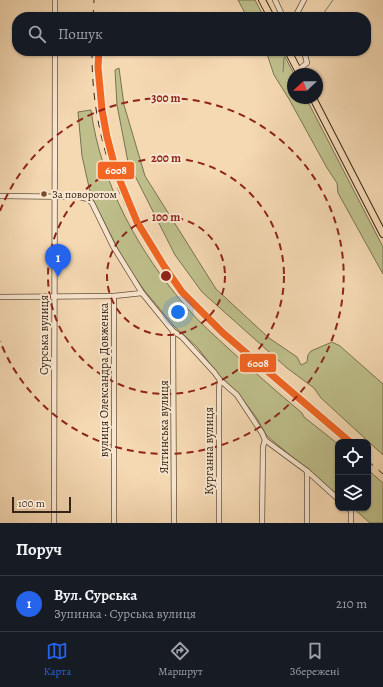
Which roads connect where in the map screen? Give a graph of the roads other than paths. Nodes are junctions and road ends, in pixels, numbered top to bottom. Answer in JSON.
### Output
{"nodes":[{"id":1,"x":55,"y":0,"type":"edge"},
{"id":2,"x":262,"y":0,"type":"edge"},
{"id":3,"x":276,"y":0,"type":"edge"},
{"id":4,"x":304,"y":0,"type":"edge"},
{"id":5,"x":55,"y":12,"type":"edge"},
{"id":6,"x":268,"y":12,"type":"edge"},
{"id":7,"x":281,"y":12,"type":"edge"},
{"id":8,"x":298,"y":12,"type":"edge"},
{"id":9,"x":55,"y":56,"type":"edge"},
{"id":10,"x":291,"y":56,"type":"edge"},
{"id":11,"x":306,"y":56,"type":"edge"},
{"id":12,"x":297,"y":68,"type":"edge"},
{"id":13,"x":303,"y":68,"type":"edge"},
{"id":14,"x":316,"y":104,"type":"edge"},
{"id":15,"x":0,"y":196,"type":"edge"},
{"id":16,"x":54,"y":197,"type":"junction"},
{"id":17,"x":383,"y":234,"type":"edge"},
{"id":18,"x":142,"y":293,"type":"junction"},
{"id":19,"x":114,"y":296,"type":"junction"},
{"id":20,"x":0,"y":297,"type":"edge"},
{"id":21,"x":55,"y":297,"type":"junction"},
{"id":22,"x":173,"y":331,"type":"junction"},
{"id":23,"x":220,"y":380,"type":"junction"},
{"id":24,"x":265,"y":440,"type":"junction"},
{"id":25,"x":307,"y":471,"type":"junction"},
{"id":26,"x":335,"y":496,"type":"edge"},
{"id":27,"x":349,"y":511,"type":"edge"},
{"id":28,"x":54,"y":523,"type":"edge"},
{"id":29,"x":114,"y":523,"type":"edge"},
{"id":30,"x":174,"y":523,"type":"edge"},
{"id":31,"x":219,"y":523,"type":"edge"},
{"id":32,"x":262,"y":523,"type":"edge"},
{"id":33,"x":307,"y":523,"type":"edge"},
{"id":34,"x":351,"y":523,"type":"edge"}],
"edges":[{"from":1,"to":5,"type":"street"},
{"from":2,"to":6,"type":"main road"},
{"from":3,"to":7,"type":"street"},
{"from":4,"to":8,"type":"street"},
{"from":9,"to":16,"type":"street","name":"Сурська вулиця"},
{"from":10,"to":12,"type":"main road"},
{"from":11,"to":13,"type":"street"},
{"from":14,"to":17,"type":"main road"},
{"from":15,"to":16,"type":"street"},
{"from":16,"to":18,"type":"street"},
{"from":16,"to":21,"type":"street","name":"Сурська вулиця"},
{"from":18,"to":19,"type":"street","name":"вулиця Олександра Довженка"},
{"from":18,"to":22,"type":"street"},
{"from":19,"to":21,"type":"street"},
{"from":19,"to":29,"type":"street","name":"вулиця Олександра Довженка"},
{"from":20,"to":21,"type":"street"},
{"from":21,"to":28,"type":"street","name":"Сурська вулиця"},
{"from":22,"to":23,"type":"street"},
{"from":22,"to":30,"type":"street","name":"Ялтинська вулиця"},
{"from":23,"to":24,"type":"street"},
{"from":23,"to":31,"type":"street","name":"Курганна вулиця"},
{"from":24,"to":25,"type":"street"},
{"from":24,"to":32,"type":"street"},
{"from":25,"to":26,"type":"street"},
{"from":25,"to":33,"type":"street"},
{"from":27,"to":34,"type":"street"}]}
